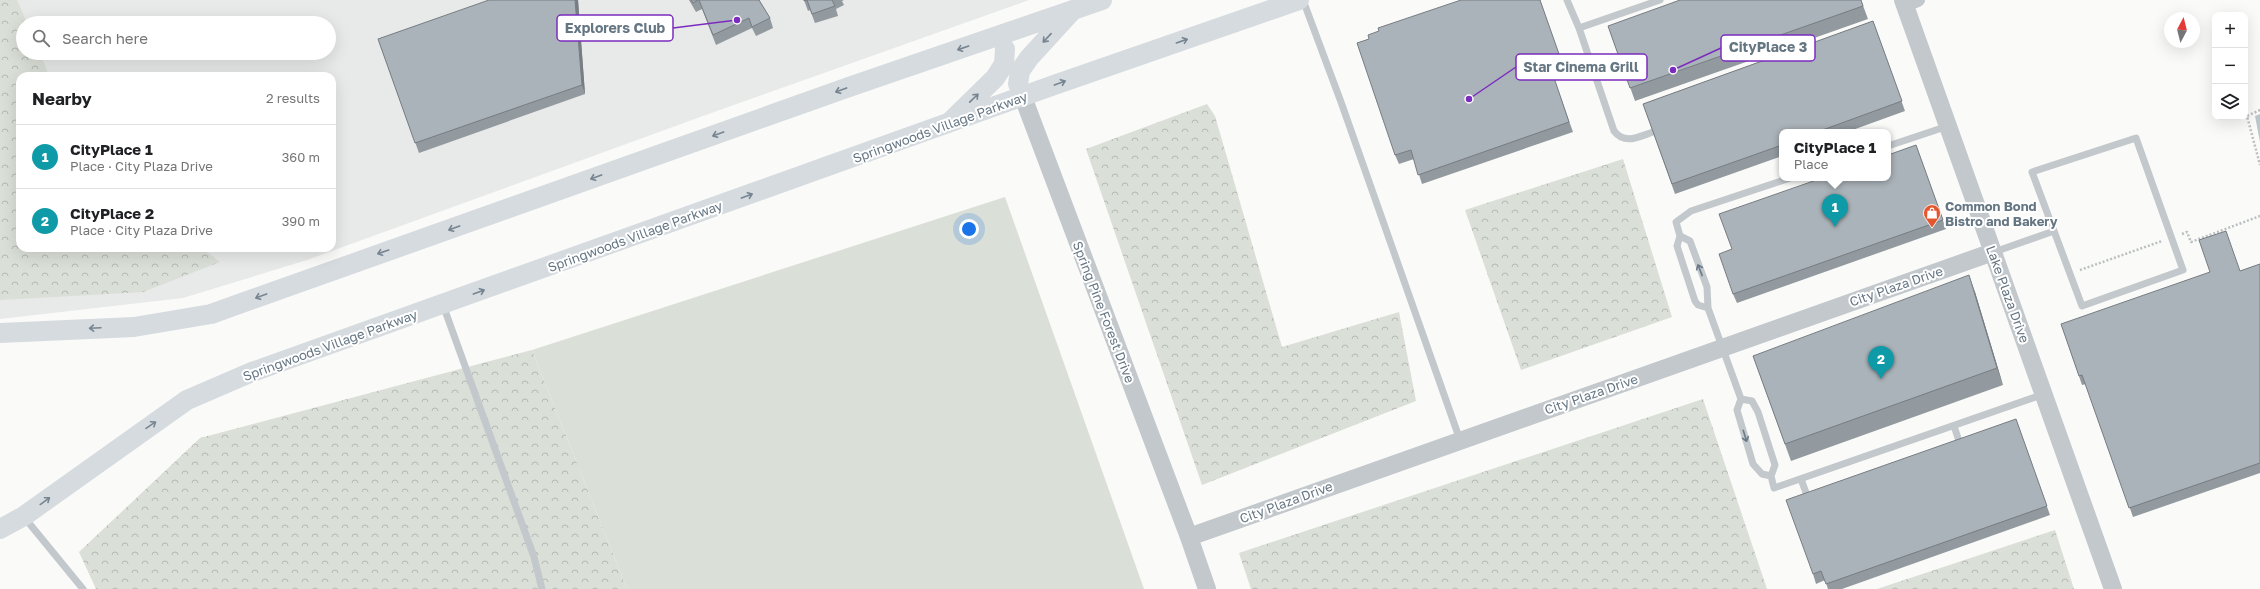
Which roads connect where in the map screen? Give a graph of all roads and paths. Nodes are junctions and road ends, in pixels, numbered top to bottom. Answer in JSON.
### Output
{"nodes":[{"id":1,"x":1102,"y":0,"type":"edge"},
{"id":2,"x":1299,"y":0,"type":"edge"},
{"id":3,"x":1303,"y":0,"type":"edge"},
{"id":4,"x":1567,"y":0,"type":"edge"},
{"id":5,"x":1660,"y":0,"type":"edge"},
{"id":6,"x":1909,"y":2,"type":"edge"},
{"id":7,"x":1073,"y":10,"type":"junction"},
{"id":8,"x":1579,"y":28,"type":"junction"},
{"id":9,"x":1003,"y":42,"type":"junction"},
{"id":10,"x":1021,"y":90,"type":"junction"},
{"id":11,"x":2260,"y":110,"type":"edge"},
{"id":12,"x":946,"y":125,"type":"junction"},
{"id":13,"x":1948,"y":126,"type":"junction"},
{"id":14,"x":1653,"y":132,"type":"edge"},
{"id":15,"x":1891,"y":145,"type":"edge"},
{"id":16,"x":2260,"y":165,"type":"edge"},
{"id":17,"x":1781,"y":181,"type":"edge"},
{"id":18,"x":2054,"y":231,"type":"junction"},
{"id":19,"x":1680,"y":236,"type":"junction"},
{"id":20,"x":1993,"y":252,"type":"junction"},
{"id":21,"x":443,"y":305,"type":"junction"},
{"id":22,"x":1708,"y":308,"type":"junction"},
{"id":23,"x":0,"y":333,"type":"edge"},
{"id":24,"x":1723,"y":347,"type":"junction"},
{"id":25,"x":2044,"y":394,"type":"junction"},
{"id":26,"x":1742,"y":399,"type":"junction"},
{"id":27,"x":1954,"y":426,"type":"junction"},
{"id":28,"x":1460,"y":440,"type":"junction"},
{"id":29,"x":1962,"y":448,"type":"edge"},
{"id":30,"x":1771,"y":476,"type":"junction"},
{"id":31,"x":1801,"y":479,"type":"junction"},
{"id":32,"x":1809,"y":502,"type":"edge"},
{"id":33,"x":24,"y":516,"type":"junction"},
{"id":34,"x":0,"y":529,"type":"edge"},
{"id":35,"x":1189,"y":537,"type":"junction"},
{"id":36,"x":83,"y":589,"type":"edge"},
{"id":37,"x":542,"y":589,"type":"edge"},
{"id":38,"x":1206,"y":589,"type":"edge"},
{"id":39,"x":2113,"y":589,"type":"edge"}],
"edges":[{"from":1,"to":7,"type":"main road"},
{"from":10,"to":2,"type":"main road","name":"Springwoods Village Parkway","one_way":true},
{"from":3,"to":28,"type":"lane"},
{"from":4,"to":8,"type":"lane"},
{"from":5,"to":8,"type":"lane"},
{"from":6,"to":13,"type":"street","name":"Lake Plaza Drive"},
{"from":7,"to":9,"type":"main road"},
{"from":7,"to":10,"type":"main road","one_way":true},
{"from":8,"to":14,"type":"lane"},
{"from":9,"to":10,"type":"street","name":"Spring Pine Forest Drive"},
{"from":12,"to":9,"type":"main road","one_way":true},
{"from":9,"to":23,"type":"main road","one_way":true},
{"from":10,"to":12,"type":"main road","name":"Springwoods Village Parkway"},
{"from":10,"to":35,"type":"street","name":"Spring Pine Forest Drive"},
{"from":11,"to":16,"type":"path"},
{"from":21,"to":12,"type":"main road","name":"Springwoods Village Parkway","one_way":true},
{"from":13,"to":15,"type":"lane"},
{"from":13,"to":20,"type":"street","name":"Lake Plaza Drive"},
{"from":17,"to":19,"type":"lane"},
{"from":18,"to":18,"type":"lane"},
{"from":18,"to":20,"type":"lane"},
{"from":22,"to":19,"type":"lane","one_way":true},
{"from":19,"to":22,"type":"lane"},
{"from":20,"to":24,"type":"street","name":"City Plaza Drive"},
{"from":20,"to":25,"type":"street","name":"Lake Plaza Drive"},
{"from":33,"to":21,"type":"main road","name":"Springwoods Village Parkway","one_way":true},
{"from":21,"to":37,"type":"lane"},
{"from":22,"to":24,"type":"lane"},
{"from":24,"to":26,"type":"lane"},
{"from":24,"to":28,"type":"street","name":"City Plaza Drive"},
{"from":25,"to":27,"type":"lane"},
{"from":25,"to":39,"type":"street","name":"Lake Plaza Drive"},
{"from":26,"to":30,"type":"lane"},
{"from":26,"to":30,"type":"lane","one_way":true},
{"from":27,"to":29,"type":"lane"},
{"from":27,"to":31,"type":"lane"},
{"from":28,"to":35,"type":"street","name":"City Plaza Drive"},
{"from":30,"to":31,"type":"lane"},
{"from":31,"to":32,"type":"lane"},
{"from":33,"to":34,"type":"main road","name":"Springwoods Village Parkway"},
{"from":33,"to":36,"type":"lane"},
{"from":35,"to":38,"type":"street","name":"Spring Pine Forest Drive"}]}
